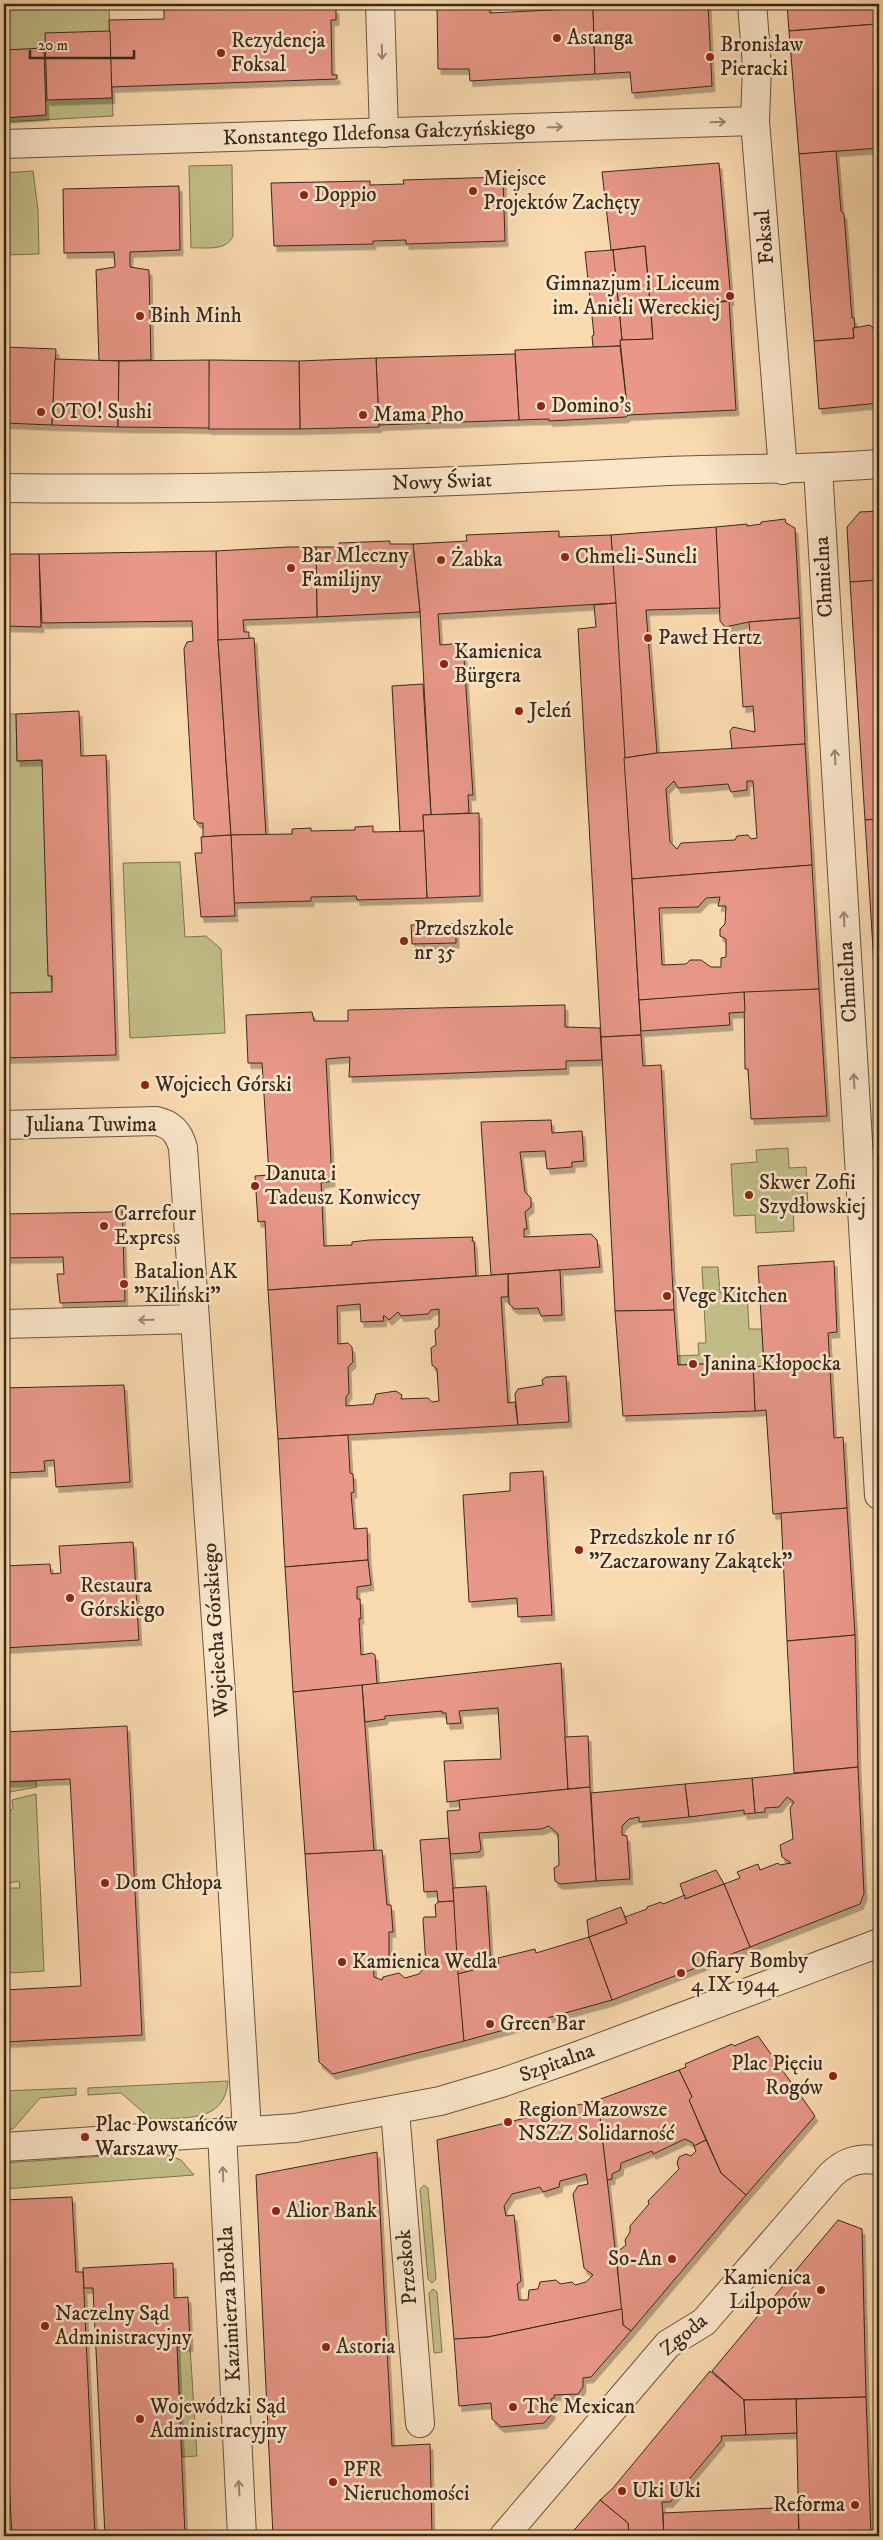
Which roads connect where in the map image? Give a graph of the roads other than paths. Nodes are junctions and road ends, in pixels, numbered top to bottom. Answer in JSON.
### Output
{"nodes":[{"id":1,"x":380,"y":4,"type":"edge"},
{"id":2,"x":752,"y":4,"type":"edge"},
{"id":3,"x":755,"y":121,"type":"junction"},
{"id":4,"x":384,"y":133,"type":"junction"},
{"id":5,"x":4,"y":144,"type":"edge"},
{"id":6,"x":879,"y":464,"type":"edge"},
{"id":7,"x":818,"y":468,"type":"junction"},
{"id":8,"x":782,"y":470,"type":"junction"},
{"id":9,"x":4,"y":488,"type":"edge"},
{"id":10,"x":4,"y":1125,"type":"edge"},
{"id":11,"x":176,"y":1131,"type":"joint"},
{"id":12,"x":194,"y":1320,"type":"junction"},
{"id":13,"x":4,"y":1324,"type":"edge"},
{"id":14,"x":879,"y":1495,"type":"edge"},
{"id":15,"x":879,"y":1944,"type":"edge"},
{"id":16,"x":395,"y":2110,"type":"junction"},
{"id":17,"x":234,"y":2132,"type":"junction"},
{"id":18,"x":4,"y":2147,"type":"edge"},
{"id":19,"x":879,"y":2160,"type":"edge"},
{"id":20,"x":420,"y":2424,"type":"dead end"},
{"id":21,"x":242,"y":2536,"type":"edge"},
{"id":22,"x":504,"y":2536,"type":"edge"}],
"edges":[{"from":1,"to":4,"type":"street","one_way":true},
{"from":2,"to":3,"type":"street","name":"Foksal"},
{"from":4,"to":3,"type":"street","name":"Konstantego Ildefonsa Gałczyńskiego","one_way":true},
{"from":3,"to":8,"type":"street","name":"Foksal"},
{"from":4,"to":5,"type":"street","name":"Konstantego Ildefonsa Gałczyńskiego"},
{"from":6,"to":7,"type":"street","name":"Nowy Świat"},
{"from":7,"to":8,"type":"street","name":"Nowy Świat"},
{"from":14,"to":7,"type":"street","name":"Chmielna","one_way":true},
{"from":8,"to":9,"type":"street","name":"Nowy Świat"},
{"from":10,"to":11,"type":"street","name":"Juliana Tuwima"},
{"from":11,"to":12,"type":"street","name":"Wojciecha Górskiego"},
{"from":12,"to":13,"type":"street","one_way":true},
{"from":12,"to":17,"type":"street","name":"Wojciecha Górskiego"},
{"from":15,"to":16,"type":"street","name":"Szpitalna"},
{"from":16,"to":17,"type":"street","name":"Szpitalna"},
{"from":16,"to":20,"type":"street","name":"Przeskok"},
{"from":17,"to":18,"type":"street"},
{"from":21,"to":17,"type":"street","name":"Kazimierza Brokla","one_way":true},
{"from":19,"to":22,"type":"street","name":"Zgoda"}]}
